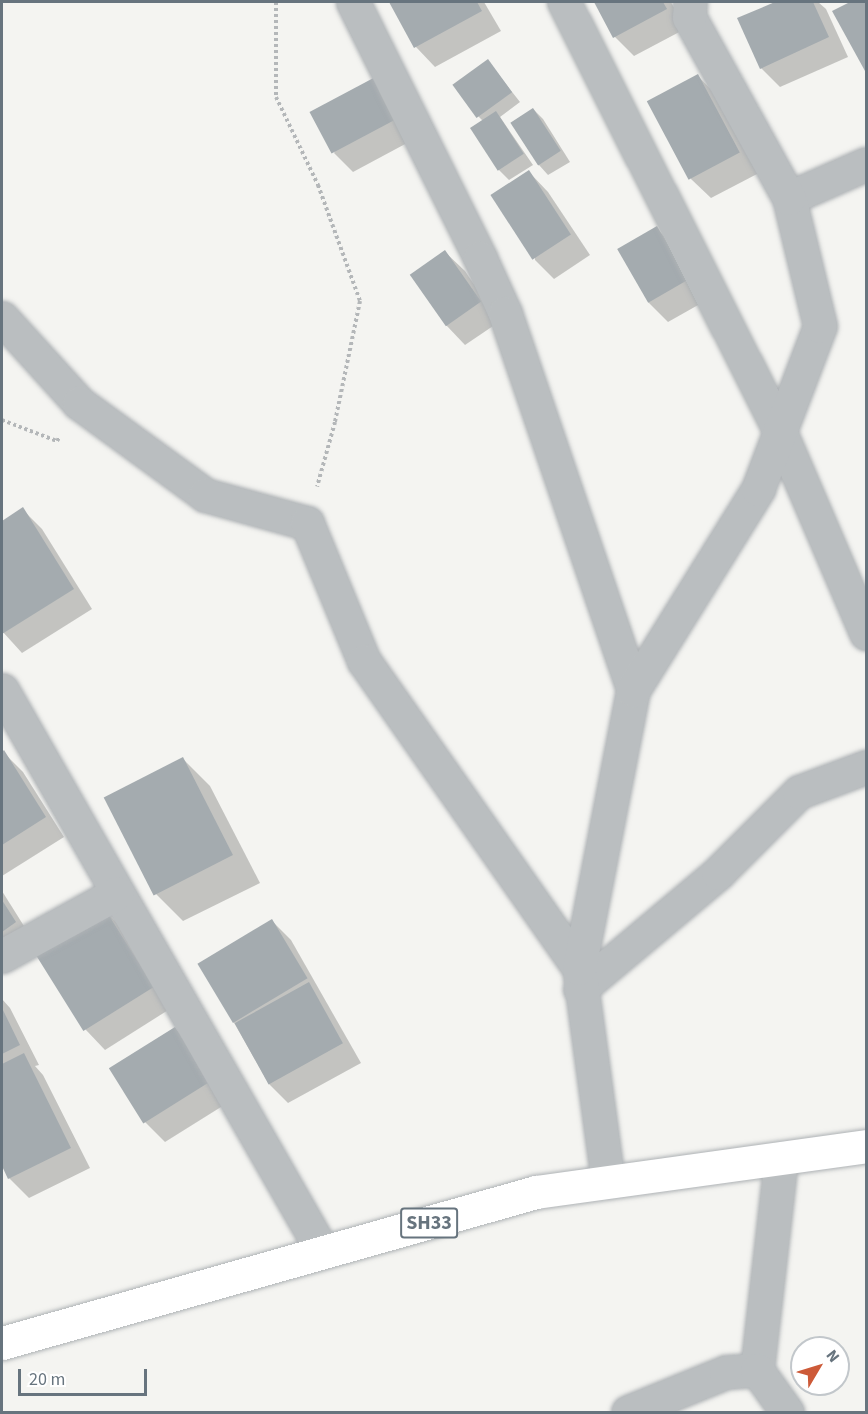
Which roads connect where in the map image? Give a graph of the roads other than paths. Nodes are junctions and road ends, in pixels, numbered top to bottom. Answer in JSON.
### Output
{"nodes":[{"id":1,"x":353,"y":2,"type":"edge"},
{"id":2,"x":564,"y":2,"type":"edge"},
{"id":3,"x":690,"y":2,"type":"edge"},
{"id":4,"x":867,"y":164,"type":"edge"},
{"id":5,"x":789,"y":198,"type":"junction"},
{"id":6,"x":2,"y":318,"type":"edge"},
{"id":7,"x":780,"y":432,"type":"junction"},
{"id":8,"x":867,"y":633,"type":"edge"},
{"id":9,"x":2,"y":690,"type":"edge"},
{"id":10,"x":633,"y":690,"type":"junction"},
{"id":11,"x":10,"y":724,"type":"edge"},
{"id":12,"x":867,"y":768,"type":"edge"},
{"id":13,"x":117,"y":893,"type":"junction"},
{"id":14,"x":2,"y":956,"type":"edge"},
{"id":15,"x":580,"y":978,"type":"junction"},
{"id":16,"x":867,"y":1146,"type":"edge"},
{"id":17,"x":781,"y":1158,"type":"junction"},
{"id":18,"x":608,"y":1182,"type":"junction"},
{"id":19,"x":323,"y":1252,"type":"junction"},
{"id":20,"x":2,"y":1343,"type":"edge"},
{"id":21,"x":757,"y":1370,"type":"junction"},
{"id":22,"x":628,"y":1413,"type":"edge"},
{"id":23,"x":787,"y":1413,"type":"edge"}],
"edges":[{"from":1,"to":10,"type":"street"},
{"from":2,"to":7,"type":"street"},
{"from":3,"to":5,"type":"street"},
{"from":4,"to":5,"type":"street"},
{"from":5,"to":7,"type":"street"},
{"from":6,"to":15,"type":"street"},
{"from":7,"to":8,"type":"street"},
{"from":7,"to":10,"type":"street"},
{"from":9,"to":11,"type":"street"},
{"from":10,"to":15,"type":"street"},
{"from":11,"to":13,"type":"street"},
{"from":12,"to":15,"type":"street"},
{"from":13,"to":14,"type":"street"},
{"from":13,"to":19,"type":"street"},
{"from":15,"to":18,"type":"street"},
{"from":16,"to":17,"type":"main road","number":"SH33"},
{"from":17,"to":18,"type":"main road","number":"SH33"},
{"from":17,"to":21,"type":"street"},
{"from":18,"to":19,"type":"main road","number":"SH33"},
{"from":19,"to":20,"type":"main road","number":"SH33"},
{"from":21,"to":22,"type":"street"},
{"from":21,"to":23,"type":"street"}]}
